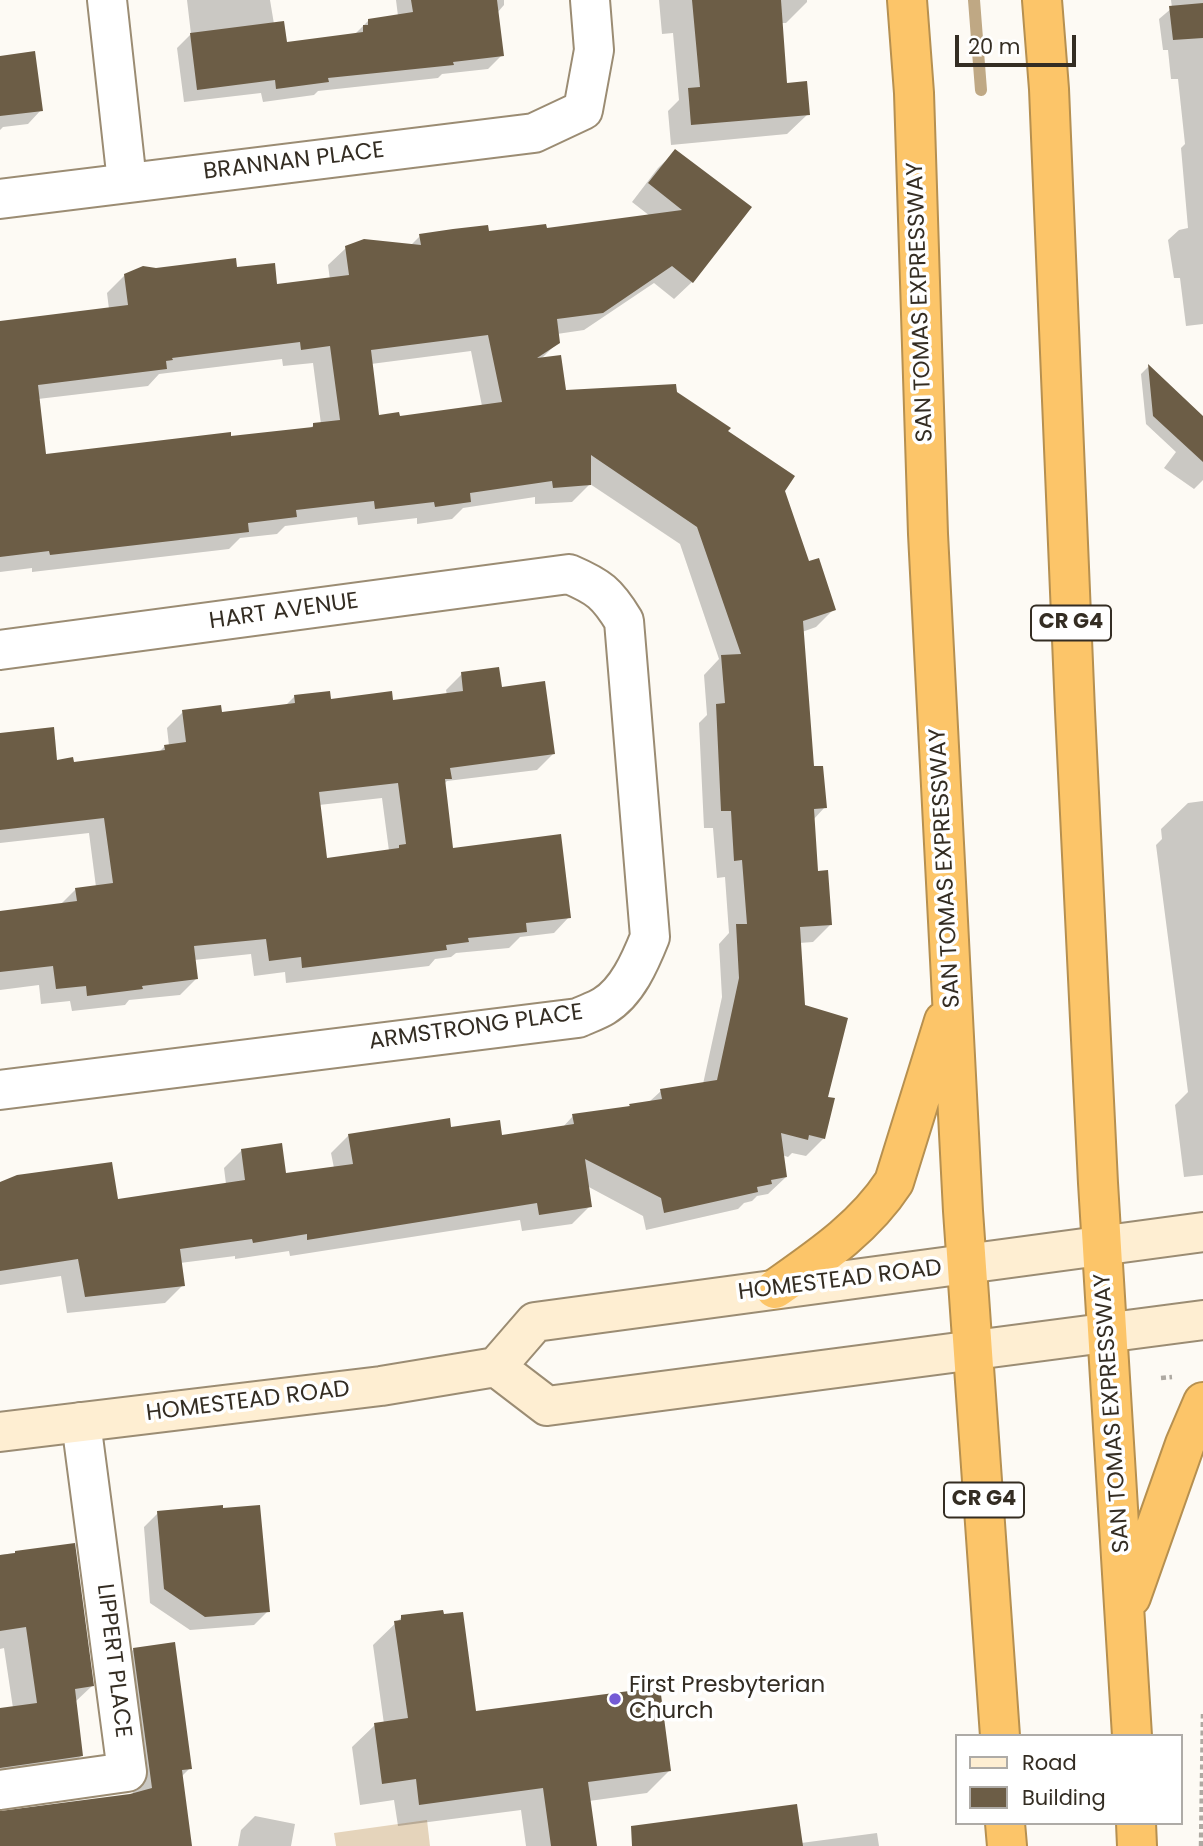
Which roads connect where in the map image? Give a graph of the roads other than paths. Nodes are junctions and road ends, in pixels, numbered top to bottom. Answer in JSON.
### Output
{"nodes":[{"id":1,"x":107,"y":0,"type":"edge"},
{"id":2,"x":590,"y":0,"type":"edge"},
{"id":3,"x":907,"y":0,"type":"edge"},
{"id":4,"x":1042,"y":0,"type":"edge"},
{"id":5,"x":127,"y":182,"type":"junction"},
{"id":6,"x":0,"y":199,"type":"edge"},
{"id":7,"x":569,"y":574,"type":"joint"},
{"id":8,"x":0,"y":650,"type":"edge"},
{"id":9,"x":952,"y":992,"type":"junction"},
{"id":10,"x":0,"y":1090,"type":"edge"},
{"id":11,"x":1203,"y":1232,"type":"edge"},
{"id":12,"x":1103,"y":1245,"type":"junction"},
{"id":13,"x":966,"y":1265,"type":"junction"},
{"id":14,"x":775,"y":1289,"type":"junction"},
{"id":15,"x":1203,"y":1320,"type":"edge"},
{"id":16,"x":1109,"y":1333,"type":"junction"},
{"id":17,"x":973,"y":1350,"type":"junction"},
{"id":18,"x":496,"y":1367,"type":"junction"},
{"id":19,"x":1203,"y":1402,"type":"edge"},
{"id":20,"x":81,"y":1422,"type":"junction"},
{"id":21,"x":0,"y":1433,"type":"edge"},
{"id":22,"x":1126,"y":1613,"type":"junction"},
{"id":23,"x":1000,"y":1734,"type":"edge"},
{"id":24,"x":1132,"y":1734,"type":"edge"},
{"id":25,"x":0,"y":1790,"type":"edge"},
{"id":26,"x":1005,"y":1825,"type":"edge"},
{"id":27,"x":1136,"y":1825,"type":"edge"},
{"id":28,"x":1007,"y":1846,"type":"edge"},
{"id":29,"x":1137,"y":1846,"type":"edge"}],
"edges":[{"from":1,"to":5,"type":"street"},
{"from":2,"to":5,"type":"street","name":"BRANNAN PLACE"},
{"from":3,"to":9,"type":"highway","name":"SAN TOMAS EXPRESSWAY","number":"CR G4"},
{"from":4,"to":12,"type":"highway","name":"SAN TOMAS EXPRESSWAY","number":"CR G4"},
{"from":5,"to":6,"type":"street","name":"BRANNAN PLACE"},
{"from":7,"to":8,"type":"street","name":"HART AVENUE"},
{"from":7,"to":10,"type":"street","name":"ARMSTRONG PLACE"},
{"from":9,"to":13,"type":"highway","name":"SAN TOMAS EXPRESSWAY","number":"CR G4"},
{"from":9,"to":14,"type":"highway"},
{"from":11,"to":12,"type":"main road","name":"HOMESTEAD ROAD"},
{"from":12,"to":13,"type":"main road","name":"HOMESTEAD ROAD"},
{"from":12,"to":16,"type":"highway","name":"SAN TOMAS EXPRESSWAY","number":"CR G4"},
{"from":13,"to":14,"type":"main road","name":"HOMESTEAD ROAD"},
{"from":13,"to":17,"type":"highway","name":"SAN TOMAS EXPRESSWAY","number":"CR G4"},
{"from":14,"to":18,"type":"main road","name":"HOMESTEAD ROAD"},
{"from":15,"to":16,"type":"main road"},
{"from":16,"to":17,"type":"main road"},
{"from":16,"to":22,"type":"highway","name":"SAN TOMAS EXPRESSWAY","number":"CR G4"},
{"from":17,"to":18,"type":"main road"},
{"from":17,"to":23,"type":"highway","name":"SAN TOMAS EXPRESSWAY","number":"CR G4"},
{"from":18,"to":20,"type":"main road","name":"HOMESTEAD ROAD"},
{"from":19,"to":22,"type":"highway"},
{"from":20,"to":21,"type":"main road","name":"HOMESTEAD ROAD"},
{"from":20,"to":25,"type":"street","name":"LIPPERT PLACE"},
{"from":22,"to":24,"type":"highway","name":"SAN TOMAS EXPRESSWAY","number":"CR G4"},
{"from":26,"to":28,"type":"highway"},
{"from":27,"to":29,"type":"highway"}]}
